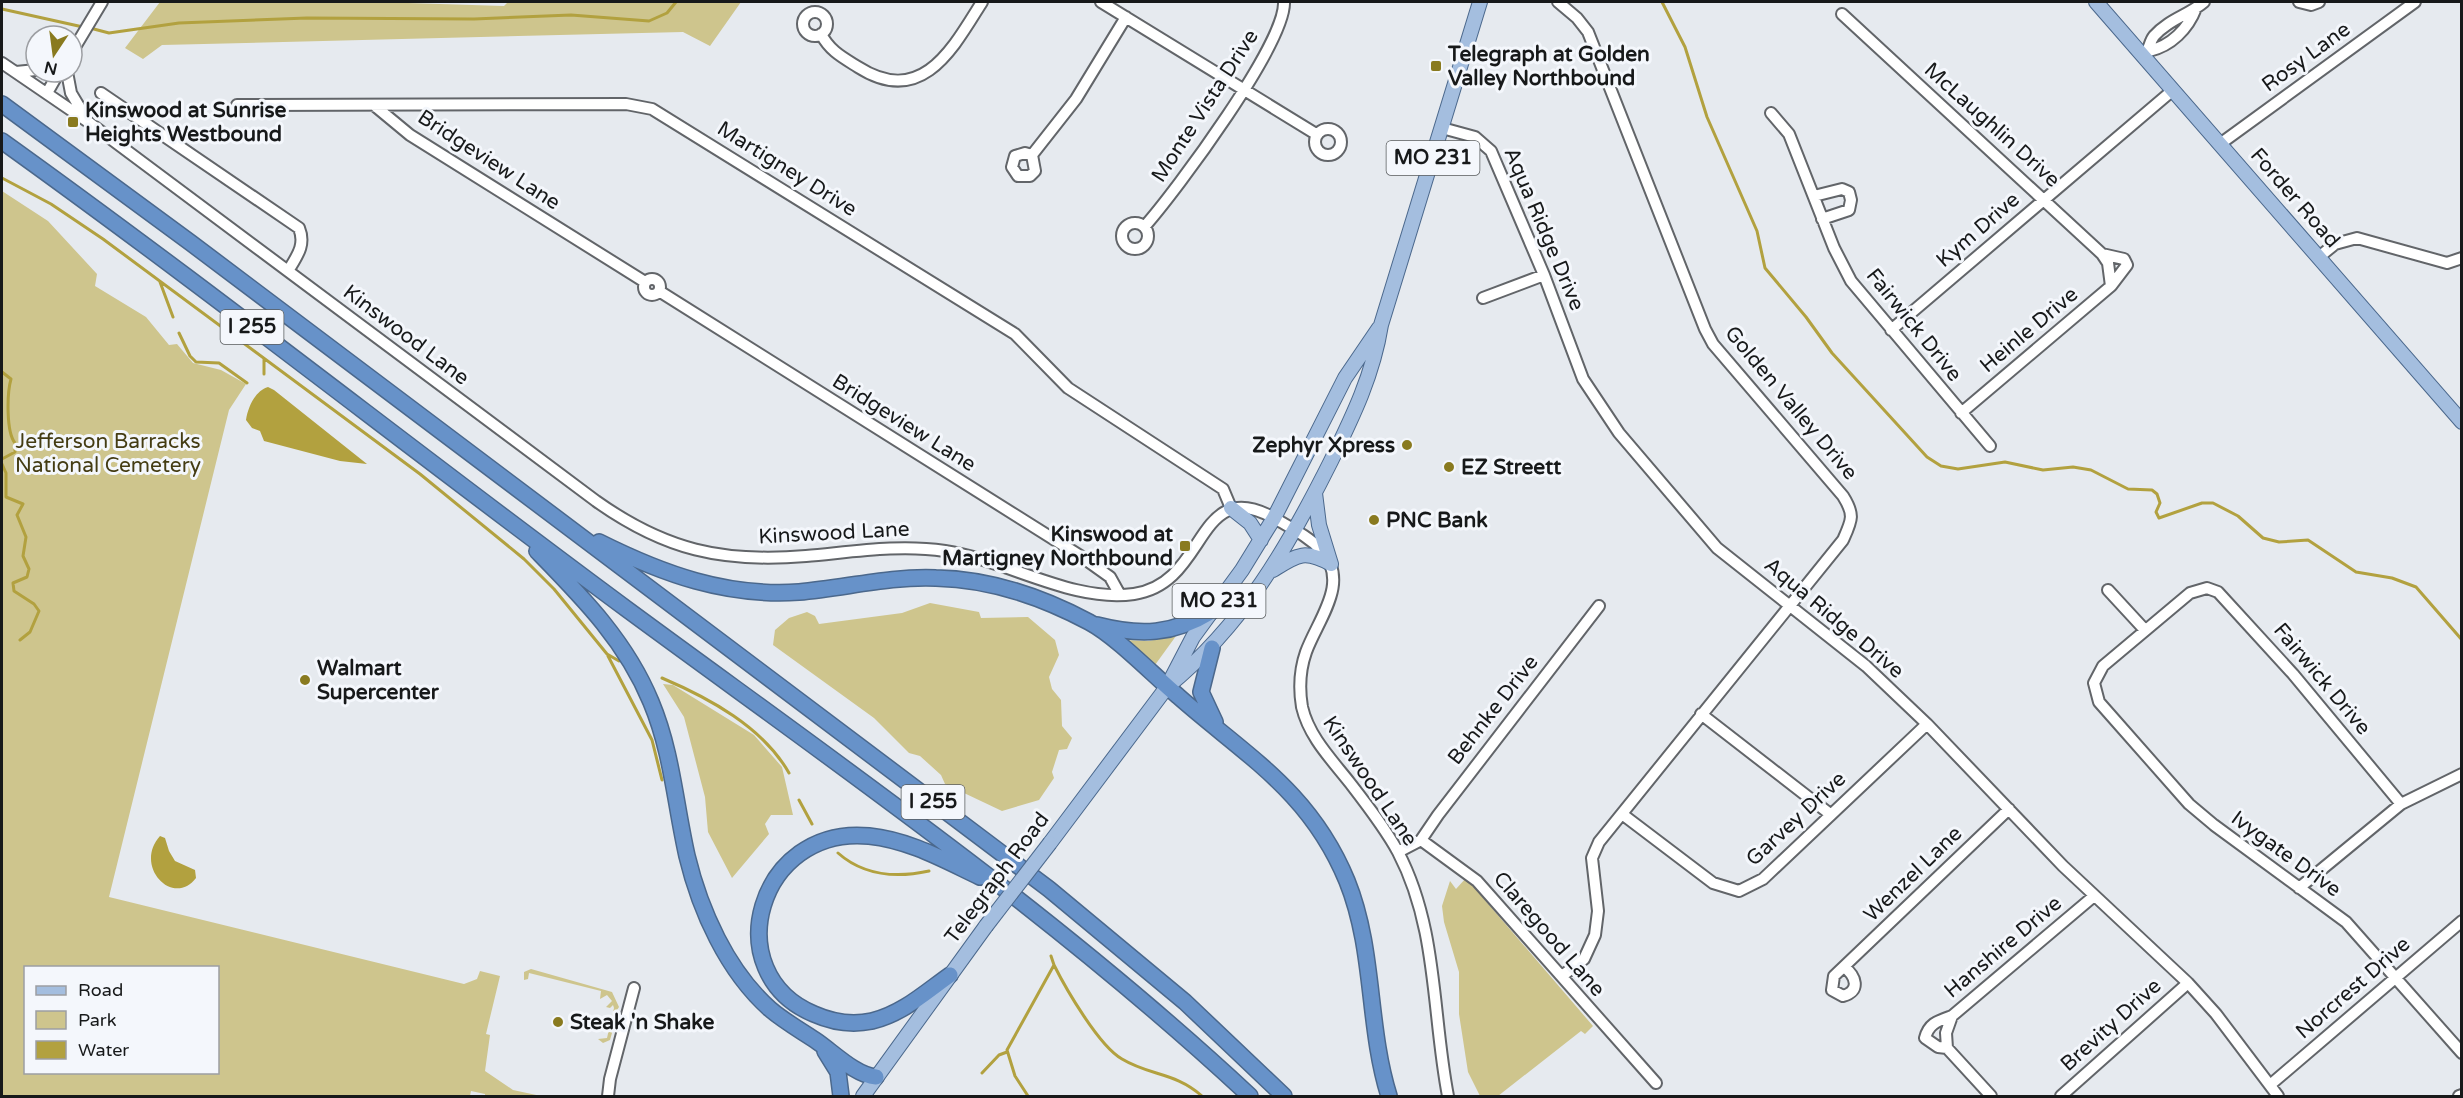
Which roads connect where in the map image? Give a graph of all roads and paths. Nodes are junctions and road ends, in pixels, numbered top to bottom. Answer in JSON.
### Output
{"nodes":[{"id":1,"x":102,"y":2,"type":"edge"},
{"id":2,"x":982,"y":2,"type":"edge"},
{"id":3,"x":1101,"y":2,"type":"edge"},
{"id":4,"x":1284,"y":2,"type":"edge"},
{"id":5,"x":1480,"y":2,"type":"edge"},
{"id":6,"x":1558,"y":2,"type":"edge"},
{"id":7,"x":2096,"y":2,"type":"edge"},
{"id":8,"x":2300,"y":2,"type":"edge"},
{"id":9,"x":2319,"y":2,"type":"edge"},
{"id":10,"x":2415,"y":2,"type":"edge"},
{"id":11,"x":2200,"y":5,"type":"edge"},
{"id":12,"x":1842,"y":14,"type":"dead end"},
{"id":13,"x":1126,"y":17,"type":"junction"},
{"id":14,"x":84,"y":34,"type":"edge"},
{"id":15,"x":821,"y":34,"type":"dead end"},
{"id":16,"x":2146,"y":54,"type":"junction"},
{"id":17,"x":2,"y":63,"type":"edge"},
{"id":18,"x":24,"y":71,"type":"edge"},
{"id":19,"x":16,"y":72,"type":"junction"},
{"id":20,"x":52,"y":84,"type":"edge"},
{"id":21,"x":69,"y":84,"type":"edge"},
{"id":22,"x":1242,"y":90,"type":"junction"},
{"id":23,"x":2173,"y":90,"type":"junction"},
{"id":24,"x":46,"y":93,"type":"junction"},
{"id":25,"x":101,"y":93,"type":"dead end"},
{"id":26,"x":2,"y":104,"type":"edge"},
{"id":27,"x":237,"y":105,"type":"dead end"},
{"id":28,"x":375,"y":106,"type":"junction"},
{"id":29,"x":1771,"y":113,"type":"dead end"},
{"id":30,"x":87,"y":121,"type":"junction"},
{"id":31,"x":1442,"y":128,"type":"junction"},
{"id":32,"x":1316,"y":134,"type":"dead end"},
{"id":33,"x":2,"y":141,"type":"edge"},
{"id":34,"x":2220,"y":144,"type":"junction"},
{"id":35,"x":1032,"y":155,"type":"dead end"},
{"id":36,"x":1814,"y":196,"type":"junction"},
{"id":37,"x":2045,"y":199,"type":"junction"},
{"id":38,"x":1822,"y":219,"type":"junction"},
{"id":39,"x":1145,"y":226,"type":"dead end"},
{"id":40,"x":2102,"y":254,"type":"junction"},
{"id":41,"x":2319,"y":257,"type":"junction"},
{"id":42,"x":2462,"y":258,"type":"edge"},
{"id":43,"x":288,"y":272,"type":"junction"},
{"id":44,"x":1544,"y":275,"type":"junction"},
{"id":45,"x":2111,"y":286,"type":"junction"},
{"id":46,"x":1484,"y":298,"type":"dead end"},
{"id":47,"x":1381,"y":325,"type":"junction"},
{"id":48,"x":1891,"y":330,"type":"junction"},
{"id":49,"x":1961,"y":413,"type":"junction"},
{"id":50,"x":2462,"y":422,"type":"edge"},
{"id":51,"x":1990,"y":446,"type":"dead end"},
{"id":52,"x":1315,"y":493,"type":"junction"},
{"id":53,"x":1231,"y":508,"type":"junction"},
{"id":54,"x":501,"y":514,"type":"junction"},
{"id":55,"x":1274,"y":518,"type":"junction"},
{"id":56,"x":566,"y":526,"type":"junction"},
{"id":57,"x":1294,"y":530,"type":"junction"},
{"id":58,"x":1261,"y":540,"type":"junction"},
{"id":59,"x":1331,"y":564,"type":"junction"},
{"id":60,"x":1268,"y":573,"type":"junction"},
{"id":61,"x":2108,"y":590,"type":"dead end"},
{"id":62,"x":1120,"y":595,"type":"junction"},
{"id":63,"x":1790,"y":605,"type":"junction"},
{"id":64,"x":1599,"y":606,"type":"dead end"},
{"id":65,"x":1212,"y":612,"type":"junction"},
{"id":66,"x":1092,"y":623,"type":"junction"},
{"id":67,"x":2144,"y":629,"type":"junction"},
{"id":68,"x":1212,"y":648,"type":"junction"},
{"id":69,"x":1167,"y":687,"type":"junction"},
{"id":70,"x":1701,"y":714,"type":"junction"},
{"id":71,"x":1927,"y":724,"type":"junction"},
{"id":72,"x":1218,"y":728,"type":"junction"},
{"id":73,"x":2462,"y":774,"type":"edge"},
{"id":74,"x":2401,"y":804,"type":"junction"},
{"id":75,"x":2009,"y":809,"type":"junction"},
{"id":76,"x":1622,"y":814,"type":"junction"},
{"id":77,"x":1830,"y":814,"type":"junction"},
{"id":78,"x":1421,"y":840,"type":"junction"},
{"id":79,"x":1398,"y":852,"type":"junction"},
{"id":80,"x":2299,"y":888,"type":"junction"},
{"id":81,"x":1007,"y":890,"type":"junction"},
{"id":82,"x":2094,"y":896,"type":"junction"},
{"id":83,"x":2462,"y":921,"type":"edge"},
{"id":84,"x":1845,"y":967,"type":"dead end"},
{"id":85,"x":950,"y":975,"type":"junction"},
{"id":86,"x":1562,"y":976,"type":"junction"},
{"id":87,"x":2396,"y":977,"type":"junction"},
{"id":88,"x":2188,"y":983,"type":"junction"},
{"id":89,"x":634,"y":988,"type":"dead end"},
{"id":90,"x":1952,"y":1016,"type":"junction"},
{"id":91,"x":820,"y":1044,"type":"junction"},
{"id":92,"x":1947,"y":1048,"type":"junction"},
{"id":93,"x":2462,"y":1053,"type":"edge"},
{"id":94,"x":876,"y":1077,"type":"junction"},
{"id":95,"x":1656,"y":1083,"type":"dead end"},
{"id":96,"x":2270,"y":1085,"type":"junction"},
{"id":97,"x":608,"y":1096,"type":"edge"},
{"id":98,"x":841,"y":1096,"type":"edge"},
{"id":99,"x":863,"y":1096,"type":"edge"},
{"id":100,"x":1250,"y":1096,"type":"edge"},
{"id":101,"x":1284,"y":1096,"type":"edge"},
{"id":102,"x":1389,"y":1096,"type":"edge"},
{"id":103,"x":1448,"y":1096,"type":"edge"},
{"id":104,"x":1991,"y":1096,"type":"edge"},
{"id":105,"x":2061,"y":1096,"type":"edge"},
{"id":106,"x":2278,"y":1096,"type":"edge"}],
"edges":[{"from":1,"to":14,"type":"street"},
{"from":2,"to":15,"type":"street"},
{"from":3,"to":13,"type":"street"},
{"from":4,"to":22,"type":"street","name":"Monte Vista Drive"},
{"from":5,"to":31,"type":"main road","name":"Telegraph Road","number":"MO 231"},
{"from":6,"to":63,"type":"street","name":"Golden Valley Drive"},
{"from":7,"to":16,"type":"main road","name":"Forder Road"},
{"from":8,"to":9,"type":"street"},
{"from":10,"to":34,"type":"street","name":"Rosy Lane"},
{"from":11,"to":16,"type":"street"},
{"from":12,"to":37,"type":"street","name":"McLaughlin Drive"},
{"from":13,"to":22,"type":"street"},
{"from":13,"to":35,"type":"street"},
{"from":16,"to":23,"type":"main road","name":"Forder Road"},
{"from":17,"to":19,"type":"street","name":"Kinswood Lane"},
{"from":18,"to":19,"type":"street"},
{"from":19,"to":24,"type":"street","name":"Kinswood Lane"},
{"from":20,"to":24,"type":"street"},
{"from":21,"to":30,"type":"street"},
{"from":22,"to":32,"type":"street"},
{"from":22,"to":39,"type":"street","name":"Monte Vista Drive"},
{"from":23,"to":34,"type":"main road","name":"Forder Road"},
{"from":23,"to":37,"type":"street","name":"Kym Drive"},
{"from":24,"to":30,"type":"street","name":"Kinswood Lane"},
{"from":25,"to":43,"type":"street"},
{"from":26,"to":56,"type":"highway","number":"I 255"},
{"from":27,"to":28,"type":"street","name":"Martigney Drive"},
{"from":28,"to":53,"type":"street","name":"Martigney Drive"},
{"from":28,"to":62,"type":"street","name":"Bridgeview Lane"},
{"from":29,"to":36,"type":"street","name":"Fairwick Drive"},
{"from":30,"to":43,"type":"street","name":"Kinswood Lane"},
{"from":31,"to":44,"type":"street","name":"Aqua Ridge Drive"},
{"from":31,"to":47,"type":"main road","name":"Telegraph Road","number":"MO 231"},
{"from":33,"to":54,"type":"highway","number":"I 255"},
{"from":34,"to":41,"type":"main road","name":"Forder Road"},
{"from":36,"to":38,"type":"street","name":"Fairwick Drive"},
{"from":36,"to":38,"type":"street"},
{"from":37,"to":40,"type":"street","name":"McLaughlin Drive"},
{"from":37,"to":48,"type":"street","name":"Kym Drive"},
{"from":38,"to":48,"type":"street","name":"Fairwick Drive"},
{"from":40,"to":45,"type":"street","name":"McLaughlin Drive"},
{"from":40,"to":45,"type":"street","name":"Heinle Drive"},
{"from":41,"to":42,"type":"street"},
{"from":41,"to":50,"type":"main road","name":"Forder Road"},
{"from":43,"to":62,"type":"street","name":"Kinswood Lane"},
{"from":44,"to":46,"type":"street"},
{"from":44,"to":63,"type":"street","name":"Aqua Ridge Drive"},
{"from":45,"to":49,"type":"street","name":"Heinle Drive"},
{"from":47,"to":52,"type":"main road","name":"Telegraph Road","number":"MO 231"},
{"from":47,"to":55,"type":"main road","name":"Telegraph Road","number":"MO 231"},
{"from":48,"to":49,"type":"street","name":"Fairwick Drive"},
{"from":49,"to":51,"type":"street","name":"Fairwick Drive"},
{"from":52,"to":57,"type":"main road","name":"Telegraph Road","number":"MO 231"},
{"from":52,"to":59,"type":"main road"},
{"from":53,"to":55,"type":"street"},
{"from":53,"to":58,"type":"main road"},
{"from":53,"to":62,"type":"street","name":"Kinswood Lane"},
{"from":54,"to":81,"type":"highway","number":"I 255"},
{"from":54,"to":91,"type":"highway"},
{"from":55,"to":57,"type":"street"},
{"from":55,"to":58,"type":"main road","name":"Telegraph Road","number":"MO 231"},
{"from":56,"to":66,"type":"highway"},
{"from":56,"to":101,"type":"highway","number":"I 255"},
{"from":57,"to":59,"type":"street"},
{"from":57,"to":60,"type":"main road","name":"Telegraph Road","number":"MO 231"},
{"from":58,"to":65,"type":"main road","name":"Telegraph Road","number":"MO 231"},
{"from":59,"to":60,"type":"main road"},
{"from":59,"to":79,"type":"street","name":"Kinswood Lane"},
{"from":60,"to":68,"type":"main road","name":"Telegraph Road","number":"MO 231"},
{"from":61,"to":67,"type":"street"},
{"from":63,"to":70,"type":"street","name":"Golden Valley Drive"},
{"from":63,"to":71,"type":"street","name":"Aqua Ridge Drive"},
{"from":64,"to":78,"type":"street","name":"Behnke Drive"},
{"from":65,"to":66,"type":"highway"},
{"from":65,"to":69,"type":"main road","name":"Telegraph Road","number":"MO 231"},
{"from":66,"to":69,"type":"highway"},
{"from":67,"to":74,"type":"street","name":"Fairwick Drive"},
{"from":67,"to":80,"type":"street","name":"Ivygate Drive"},
{"from":68,"to":69,"type":"main road","name":"Telegraph Road","number":"MO 231"},
{"from":68,"to":72,"type":"highway"},
{"from":69,"to":72,"type":"highway"},
{"from":69,"to":85,"type":"main road","name":"Telegraph Road","number":"MO 231","bridge":true},
{"from":70,"to":76,"type":"street","name":"Golden Valley Drive"},
{"from":70,"to":77,"type":"street"},
{"from":71,"to":75,"type":"street","name":"Aqua Ridge Drive"},
{"from":71,"to":77,"type":"street","name":"Garvey Drive"},
{"from":72,"to":102,"type":"highway"},
{"from":73,"to":74,"type":"street"},
{"from":74,"to":80,"type":"street"},
{"from":75,"to":82,"type":"street","name":"Aqua Ridge Drive"},
{"from":75,"to":84,"type":"street","name":"Wenzel Lane"},
{"from":76,"to":77,"type":"street","name":"Garvey Drive"},
{"from":76,"to":86,"type":"street","name":"Golden Valley Drive"},
{"from":78,"to":79,"type":"street"},
{"from":78,"to":86,"type":"street","name":"Claregood Lane"},
{"from":79,"to":103,"type":"street","name":"Kinswood Lane"},
{"from":80,"to":87,"type":"street","name":"Ivygate Drive"},
{"from":81,"to":85,"type":"highway"},
{"from":81,"to":100,"type":"highway","number":"I 255"},
{"from":82,"to":88,"type":"street","name":"Aqua Ridge Drive"},
{"from":82,"to":90,"type":"street","name":"Hanshire Drive"},
{"from":83,"to":87,"type":"street","name":"Norcrest Drive"},
{"from":85,"to":94,"type":"main road","name":"Telegraph Road","number":"MO 231"},
{"from":86,"to":95,"type":"street","name":"Claregood Lane"},
{"from":87,"to":93,"type":"street","name":"Ivygate Drive"},
{"from":87,"to":96,"type":"street","name":"Norcrest Drive"},
{"from":88,"to":96,"type":"street","name":"Aqua Ridge Drive"},
{"from":88,"to":105,"type":"street","name":"Brevity Drive"},
{"from":89,"to":97,"type":"street"},
{"from":90,"to":92,"type":"street","name":"Hanshire Drive"},
{"from":90,"to":92,"type":"street"},
{"from":91,"to":94,"type":"highway"},
{"from":91,"to":98,"type":"highway"},
{"from":92,"to":104,"type":"street"},
{"from":94,"to":99,"type":"main road","name":"Telegraph Road","number":"MO 231"},
{"from":96,"to":106,"type":"street","name":"Aqua Ridge Drive"}]}
